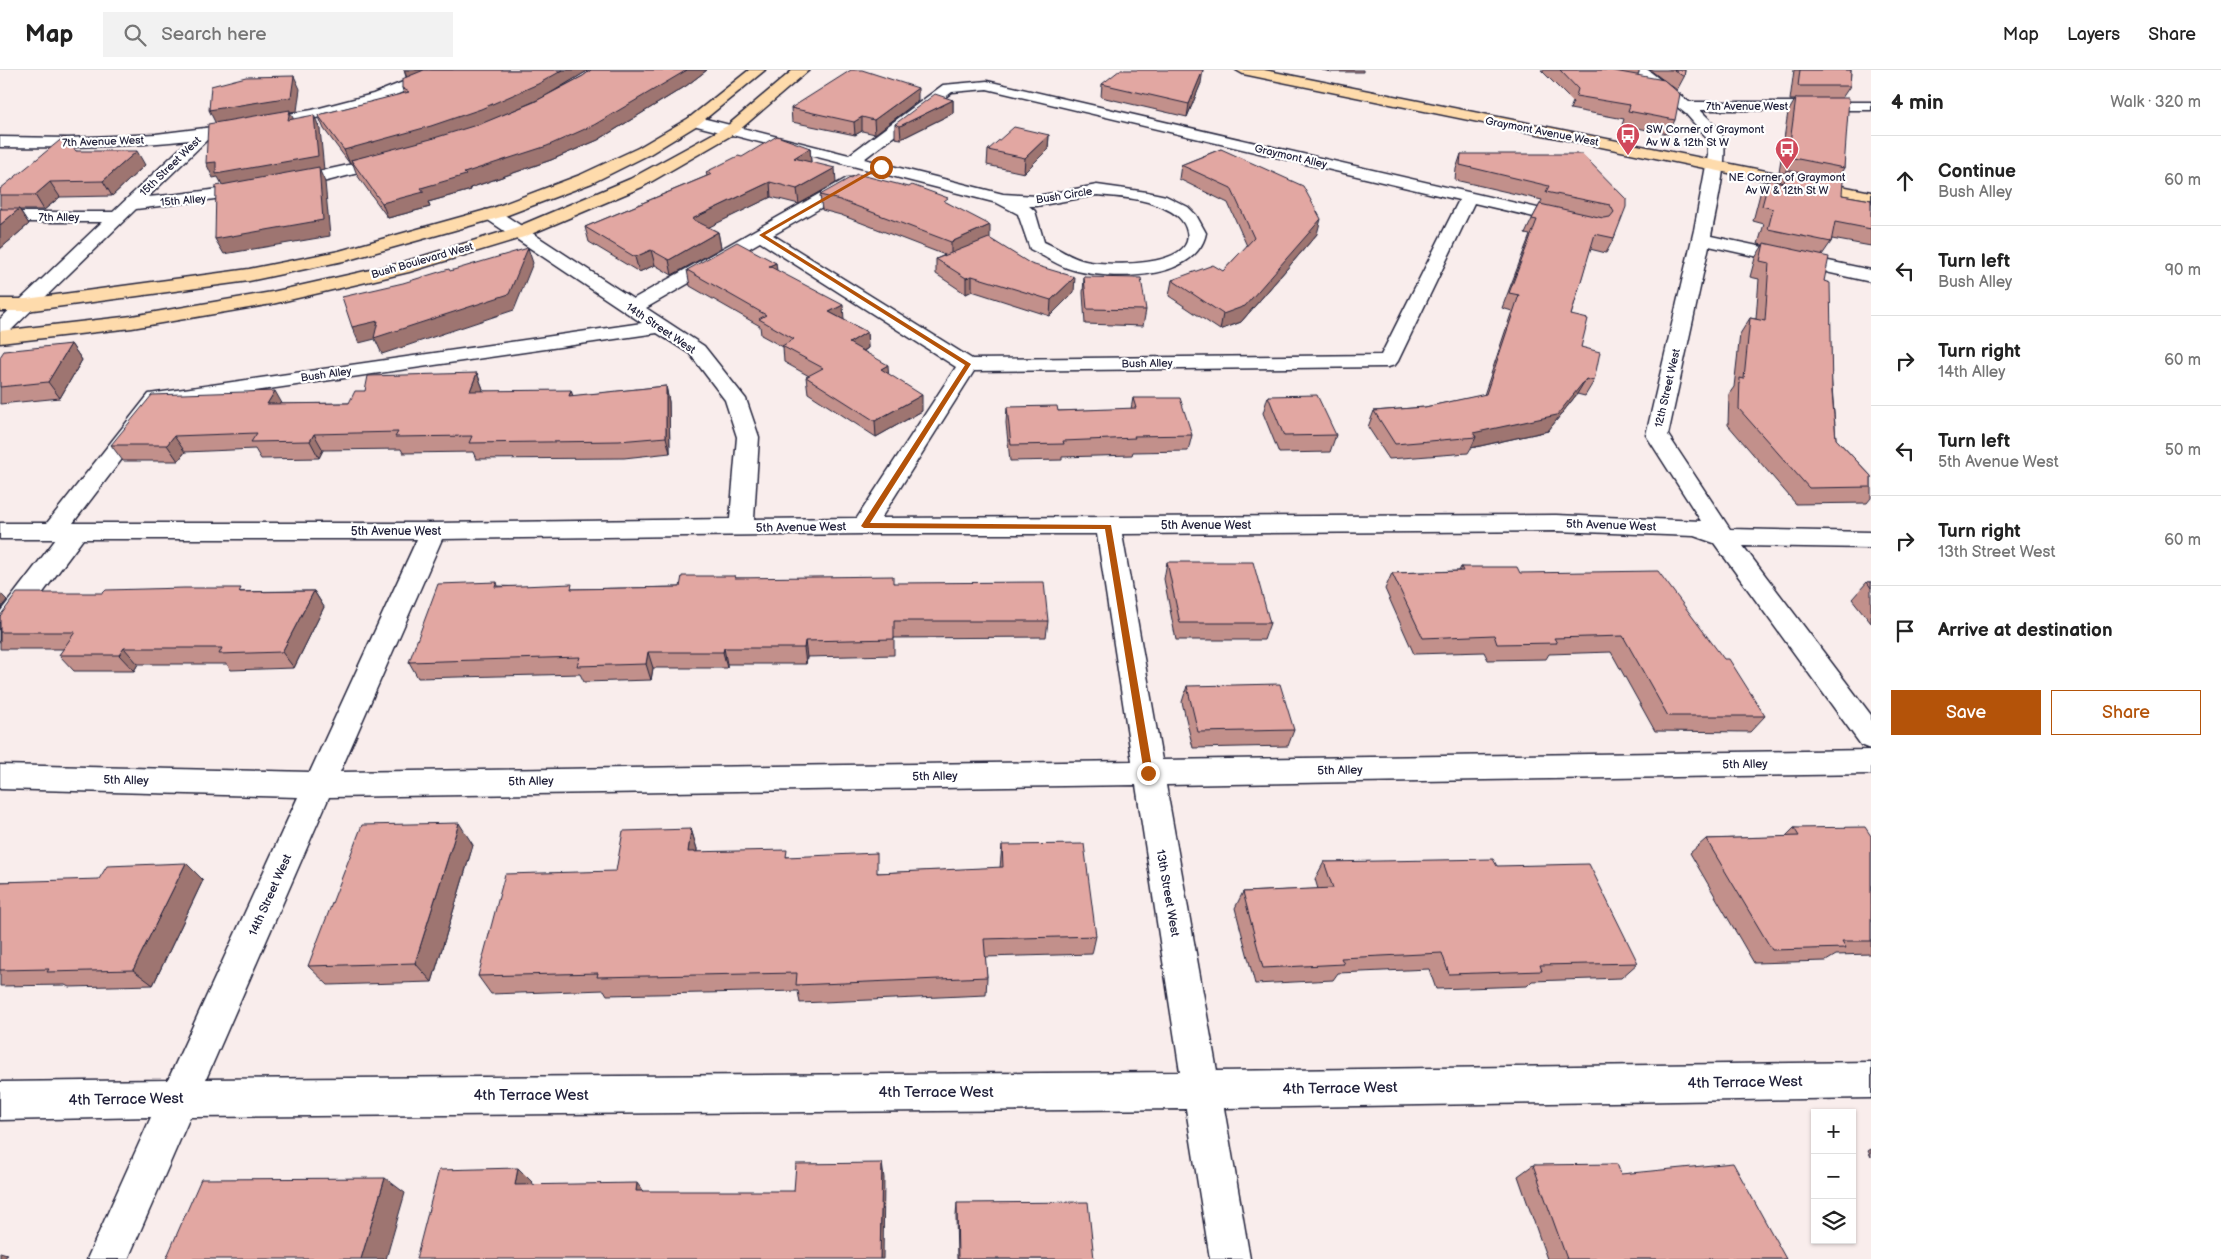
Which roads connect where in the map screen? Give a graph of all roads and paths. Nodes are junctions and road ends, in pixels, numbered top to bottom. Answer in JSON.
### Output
{"nodes":[{"id":1,"x":445,"y":70,"type":"edge"},
{"id":2,"x":758,"y":70,"type":"edge"},
{"id":3,"x":802,"y":70,"type":"edge"},
{"id":4,"x":1243,"y":70,"type":"edge"},
{"id":5,"x":1635,"y":76,"type":"edge"},
{"id":6,"x":1684,"y":106,"type":"junction"},
{"id":7,"x":1871,"y":106,"type":"edge"},
{"id":8,"x":694,"y":121,"type":"junction"},
{"id":9,"x":732,"y":129,"type":"junction"},
{"id":10,"x":205,"y":132,"type":"junction"},
{"id":11,"x":0,"y":142,"type":"edge"},
{"id":12,"x":402,"y":156,"type":"edge"},
{"id":13,"x":853,"y":160,"type":"junction"},
{"id":14,"x":1715,"y":166,"type":"junction"},
{"id":15,"x":881,"y":167,"type":"junction"},
{"id":16,"x":1871,"y":197,"type":"edge"},
{"id":17,"x":1003,"y":198,"type":"junction"},
{"id":18,"x":1468,"y":198,"type":"junction"},
{"id":19,"x":132,"y":204,"type":"junction"},
{"id":20,"x":491,"y":214,"type":"junction"},
{"id":21,"x":0,"y":217,"type":"edge"},
{"id":22,"x":118,"y":217,"type":"junction"},
{"id":23,"x":1587,"y":224,"type":"edge"},
{"id":24,"x":518,"y":233,"type":"junction"},
{"id":25,"x":761,"y":235,"type":"junction"},
{"id":26,"x":1701,"y":239,"type":"junction"},
{"id":27,"x":1871,"y":276,"type":"edge"},
{"id":28,"x":0,"y":305,"type":"edge"},
{"id":29,"x":26,"y":305,"type":"junction"},
{"id":30,"x":632,"y":308,"type":"junction"},
{"id":31,"x":662,"y":326,"type":"junction"},
{"id":32,"x":0,"y":330,"type":"edge"},
{"id":33,"x":0,"y":337,"type":"edge"},
{"id":34,"x":968,"y":364,"type":"junction"},
{"id":35,"x":864,"y":526,"type":"junction"},
{"id":36,"x":1108,"y":526,"type":"junction"},
{"id":37,"x":741,"y":528,"type":"junction"},
{"id":38,"x":0,"y":531,"type":"edge"},
{"id":39,"x":65,"y":531,"type":"junction"},
{"id":40,"x":433,"y":531,"type":"junction"},
{"id":41,"x":1723,"y":536,"type":"junction"},
{"id":42,"x":1871,"y":540,"type":"edge"},
{"id":43,"x":0,"y":631,"type":"edge"},
{"id":44,"x":1871,"y":737,"type":"edge"},
{"id":45,"x":1871,"y":762,"type":"edge"},
{"id":46,"x":1148,"y":773,"type":"junction"},
{"id":47,"x":0,"y":777,"type":"edge"},
{"id":48,"x":320,"y":784,"type":"junction"},
{"id":49,"x":1871,"y":1080,"type":"edge"},
{"id":50,"x":1202,"y":1090,"type":"junction"},
{"id":51,"x":179,"y":1098,"type":"junction"},
{"id":52,"x":0,"y":1101,"type":"edge"},
{"id":53,"x":107,"y":1259,"type":"edge"},
{"id":54,"x":1230,"y":1259,"type":"edge"}],
"edges":[{"from":1,"to":10,"type":"street","name":"15th Street West"},
{"from":2,"to":8,"type":"main road","name":"Bush Boulevard West"},
{"from":3,"to":9,"type":"main road","name":"Bush Boulevard West"},
{"from":4,"to":14,"type":"main road","name":"Graymont Avenue West"},
{"from":5,"to":6,"type":"street","name":"12th Street West"},
{"from":6,"to":7,"type":"street","name":"7th Avenue West"},
{"from":6,"to":14,"type":"street","name":"12th Street West"},
{"from":8,"to":9,"type":"street","name":"Bush Circle"},
{"from":8,"to":20,"type":"main road","name":"Bush Boulevard West"},
{"from":9,"to":13,"type":"street","name":"Bush Circle"},
{"from":9,"to":24,"type":"main road","name":"Bush Boulevard West"},
{"from":10,"to":11,"type":"street","name":"7th Avenue West"},
{"from":10,"to":19,"type":"street","name":"15th Street West"},
{"from":12,"to":19,"type":"street","name":"15th Alley"},
{"from":13,"to":15,"type":"street","name":"Bush Circle"},
{"from":13,"to":18,"type":"street","name":"Graymont Alley"},
{"from":14,"to":16,"type":"main road","name":"Graymont Avenue West"},
{"from":14,"to":26,"type":"street","name":"12th Street West"},
{"from":15,"to":17,"type":"street","name":"Bush Circle"},
{"from":15,"to":25,"type":"street"},
{"from":17,"to":17,"type":"street","name":"Bush Circle"},
{"from":18,"to":23,"type":"street","name":"Graymont Alley"},
{"from":18,"to":34,"type":"street","name":"Bush Alley"},
{"from":19,"to":22,"type":"street","name":"15th Street West"},
{"from":20,"to":24,"type":"street","name":"14th Street West"},
{"from":20,"to":29,"type":"main road","name":"Bush Boulevard West"},
{"from":21,"to":22,"type":"street","name":"7th Alley"},
{"from":22,"to":29,"type":"street","name":"15th Street West"},
{"from":24,"to":30,"type":"street","name":"14th Street West"},
{"from":24,"to":33,"type":"main road","name":"Bush Boulevard West"},
{"from":25,"to":30,"type":"street"},
{"from":25,"to":34,"type":"street"},
{"from":26,"to":27,"type":"street"},
{"from":26,"to":41,"type":"street","name":"12th Street West"},
{"from":28,"to":29,"type":"main road","name":"Bush Boulevard West"},
{"from":29,"to":32,"type":"street","name":"15th Street West"},
{"from":30,"to":31,"type":"street","name":"14th Street West"},
{"from":31,"to":37,"type":"street","name":"14th Street West"},
{"from":31,"to":39,"type":"street","name":"Bush Alley"},
{"from":34,"to":35,"type":"street"},
{"from":35,"to":36,"type":"street","name":"5th Avenue West"},
{"from":35,"to":37,"type":"street","name":"5th Avenue West"},
{"from":36,"to":41,"type":"street","name":"5th Avenue West"},
{"from":36,"to":46,"type":"street","name":"13th Street West"},
{"from":37,"to":40,"type":"street","name":"5th Avenue West"},
{"from":38,"to":39,"type":"street","name":"5th Avenue West"},
{"from":39,"to":40,"type":"street","name":"5th Avenue West"},
{"from":39,"to":43,"type":"street"},
{"from":40,"to":48,"type":"street","name":"14th Street West"},
{"from":41,"to":42,"type":"street","name":"5th Avenue West"},
{"from":41,"to":44,"type":"street","name":"12th Street West"},
{"from":45,"to":46,"type":"street","name":"5th Alley"},
{"from":46,"to":48,"type":"street","name":"5th Alley"},
{"from":46,"to":50,"type":"street","name":"13th Street West"},
{"from":47,"to":48,"type":"street","name":"5th Alley"},
{"from":48,"to":51,"type":"street","name":"14th Street West"},
{"from":49,"to":50,"type":"street","name":"4th Terrace West"},
{"from":50,"to":51,"type":"street","name":"4th Terrace West"},
{"from":50,"to":54,"type":"street","name":"13th Street West"},
{"from":51,"to":52,"type":"street","name":"4th Terrace West"},
{"from":51,"to":53,"type":"street","name":"14th Street West"}]}
